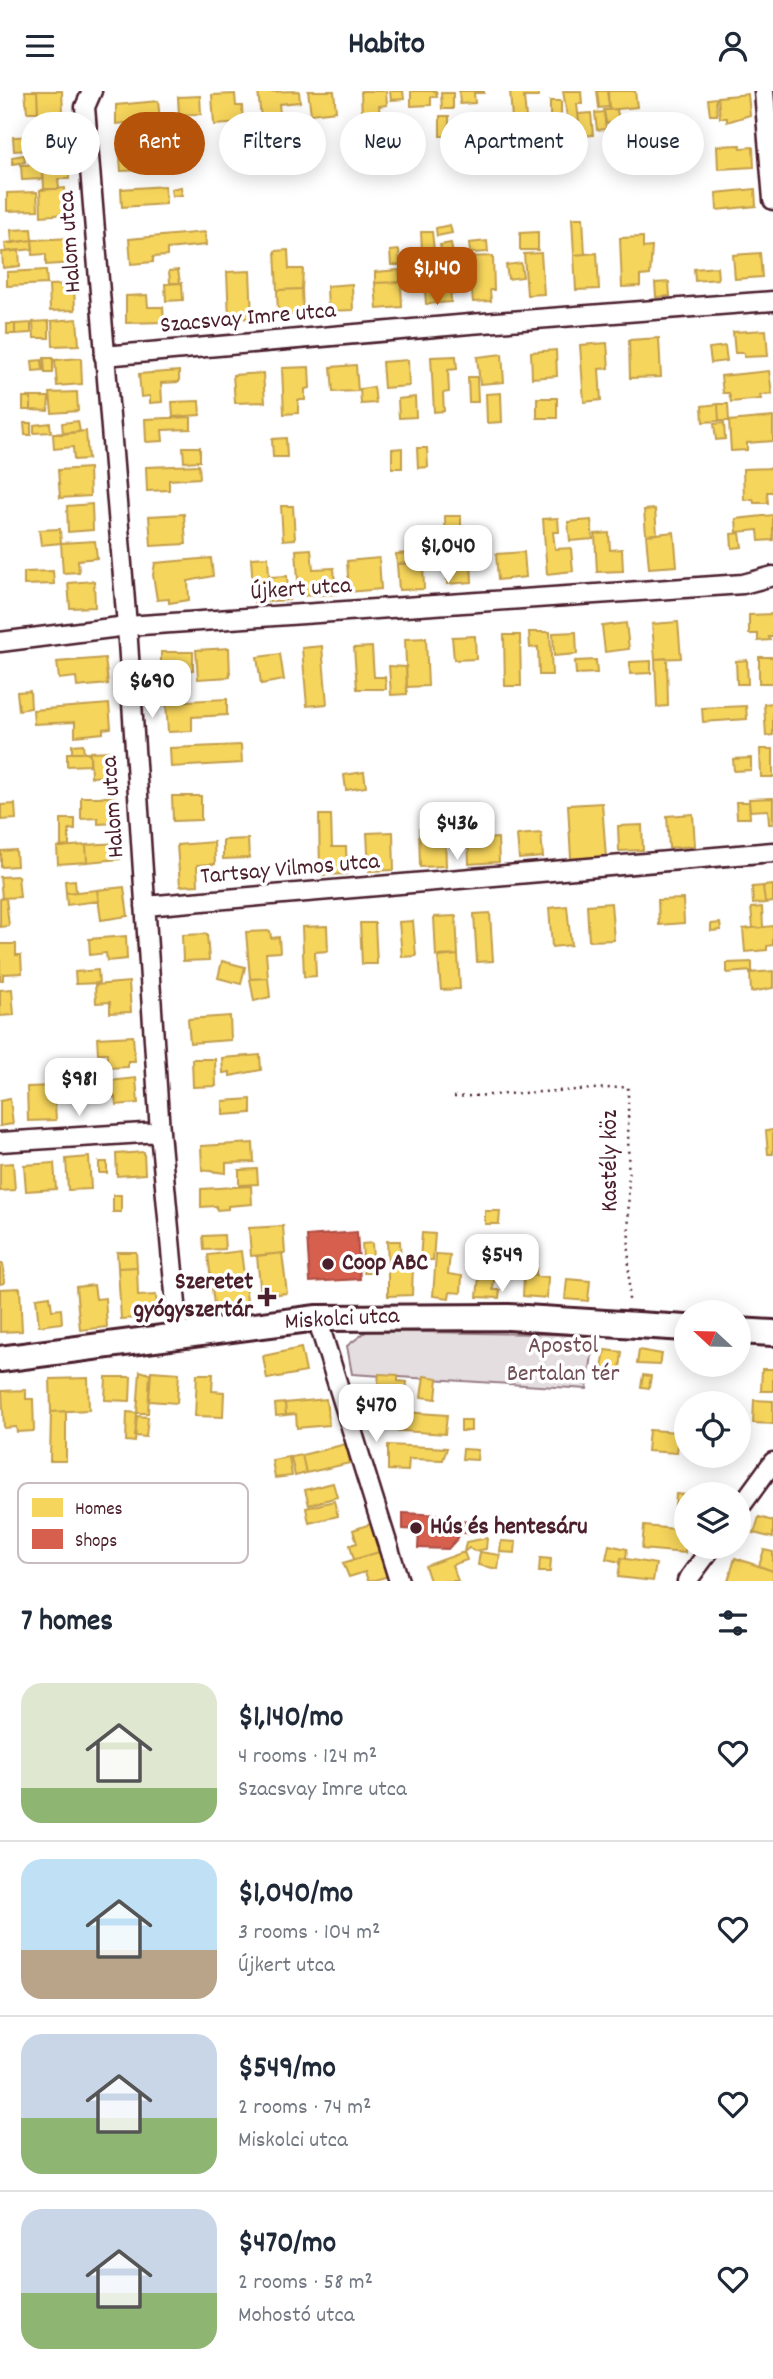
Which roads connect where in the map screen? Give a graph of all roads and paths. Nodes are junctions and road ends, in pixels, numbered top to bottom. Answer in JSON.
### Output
{"nodes":[{"id":1,"x":764,"y":91,"type":"edge"},
{"id":2,"x":89,"y":99,"type":"edge"},
{"id":3,"x":773,"y":200,"type":"edge"},
{"id":4,"x":773,"y":301,"type":"edge"},
{"id":5,"x":104,"y":356,"type":"junction"},
{"id":6,"x":773,"y":576,"type":"edge"},
{"id":7,"x":127,"y":626,"type":"junction"},
{"id":8,"x":0,"y":642,"type":"edge"},
{"id":9,"x":773,"y":852,"type":"edge"},
{"id":10,"x":145,"y":906,"type":"junction"},
{"id":11,"x":454,"y":1097,"type":"dead end"},
{"id":12,"x":160,"y":1132,"type":"junction"},
{"id":13,"x":0,"y":1142,"type":"edge"},
{"id":14,"x":317,"y":1318,"type":"junction"},
{"id":15,"x":629,"y":1324,"type":"junction"},
{"id":16,"x":674,"y":1327,"type":"edge"},
{"id":17,"x":751,"y":1332,"type":"edge"},
{"id":18,"x":773,"y":1333,"type":"edge"},
{"id":19,"x":179,"y":1336,"type":"junction"},
{"id":20,"x":0,"y":1359,"type":"edge"},
{"id":21,"x":773,"y":1462,"type":"edge"},
{"id":22,"x":751,"y":1492,"type":"edge"},
{"id":23,"x":703,"y":1559,"type":"edge"},
{"id":24,"x":400,"y":1581,"type":"edge"},
{"id":25,"x":687,"y":1581,"type":"edge"}],
"edges":[{"from":1,"to":3,"type":"street"},
{"from":2,"to":5,"type":"street","name":"Halom utca"},
{"from":4,"to":5,"type":"street","name":"Szacsvay Imre utca"},
{"from":5,"to":7,"type":"street","name":"Halom utca"},
{"from":6,"to":7,"type":"street","name":"Újkert utca"},
{"from":7,"to":8,"type":"street","name":"Újkert utca"},
{"from":7,"to":10,"type":"street","name":"Halom utca"},
{"from":9,"to":10,"type":"street","name":"Tartsay Vilmos utca"},
{"from":10,"to":12,"type":"street","name":"Halom utca"},
{"from":11,"to":15,"type":"path","name":"Kastély köz"},
{"from":12,"to":13,"type":"street"},
{"from":12,"to":19,"type":"street","name":"Halom utca"},
{"from":14,"to":15,"type":"main road","name":"Miskolci utca"},
{"from":14,"to":19,"type":"main road","name":"Miskolci utca"},
{"from":14,"to":24,"type":"street"},
{"from":15,"to":16,"type":"main road","name":"Miskolci utca"},
{"from":17,"to":18,"type":"main road"},
{"from":19,"to":20,"type":"main road","name":"Miskolci utca"},
{"from":21,"to":22,"type":"street"},
{"from":23,"to":25,"type":"street"}]}
